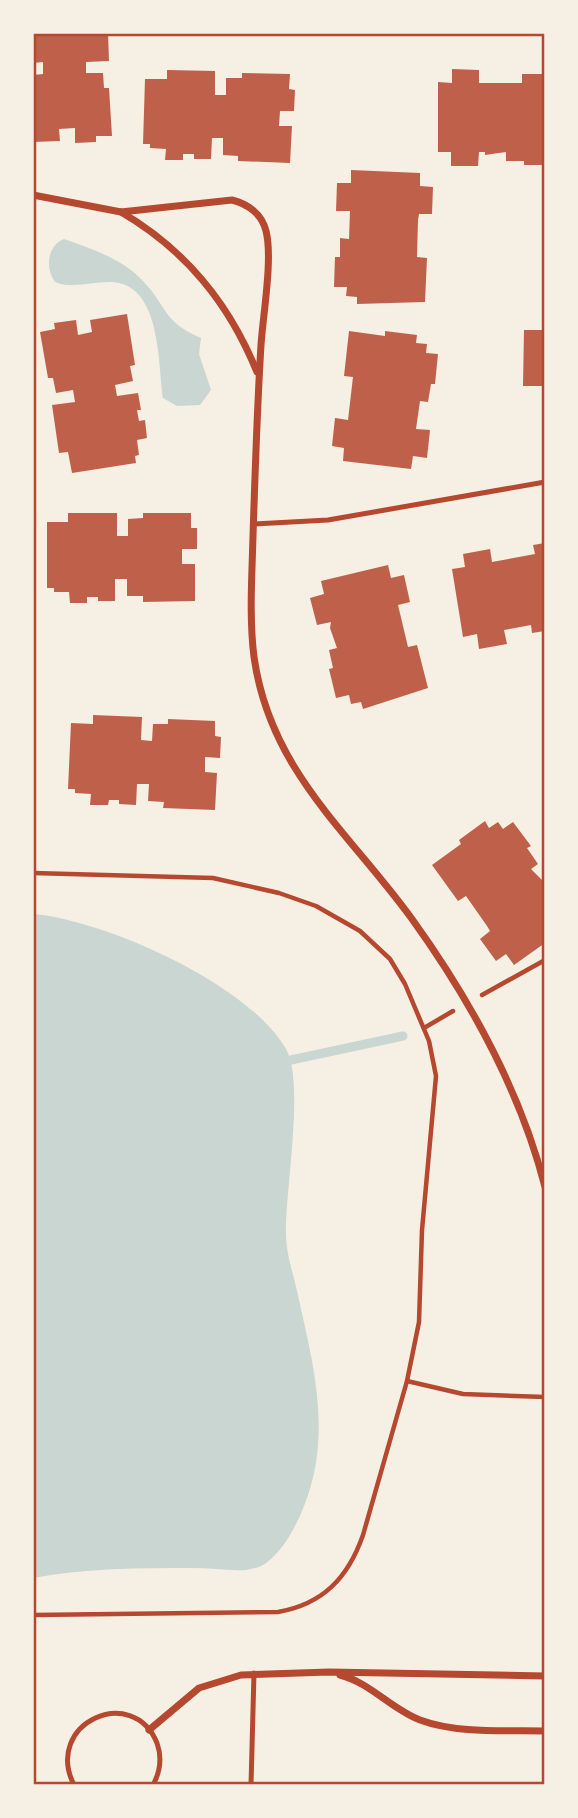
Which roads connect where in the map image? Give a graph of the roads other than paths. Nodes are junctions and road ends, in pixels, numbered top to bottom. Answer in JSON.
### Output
{"nodes":[{"id":1,"x":33,"y":195,"type":"edge"},
{"id":2,"x":121,"y":212,"type":"junction"},
{"id":3,"x":259,"y":376,"type":"junction"},
{"id":4,"x":545,"y":482,"type":"edge"},
{"id":5,"x":254,"y":524,"type":"junction"},
{"id":6,"x":545,"y":1187,"type":"edge"},
{"id":7,"x":329,"y":1672,"type":"junction"},
{"id":8,"x":254,"y":1673,"type":"junction"},
{"id":9,"x":545,"y":1676,"type":"edge"},
{"id":10,"x":149,"y":1730,"type":"junction"},
{"id":11,"x":545,"y":1731,"type":"edge"},
{"id":12,"x":74,"y":1785,"type":"edge"},
{"id":13,"x":153,"y":1785,"type":"edge"},
{"id":14,"x":251,"y":1785,"type":"edge"}],
"edges":[{"from":1,"to":2,"type":"street"},
{"from":2,"to":3,"type":"street"},
{"from":2,"to":3,"type":"street"},
{"from":3,"to":5,"type":"street"},
{"from":4,"to":5,"type":"lane"},
{"from":5,"to":6,"type":"street"},
{"from":7,"to":8,"type":"street"},
{"from":7,"to":9,"type":"street"},
{"from":7,"to":11,"type":"street"},
{"from":8,"to":10,"type":"street"},
{"from":8,"to":14,"type":"lane"},
{"from":10,"to":12,"type":"lane"},
{"from":10,"to":13,"type":"lane"}]}
